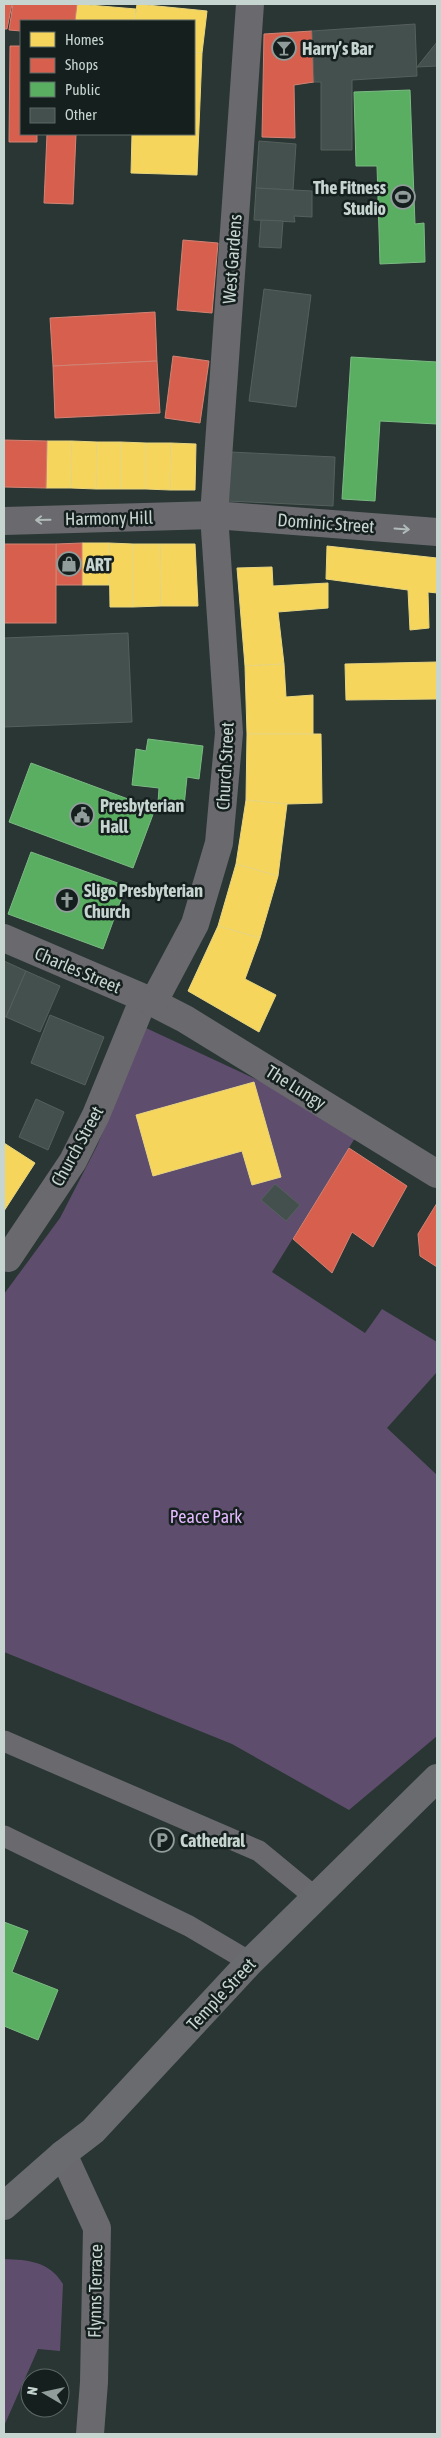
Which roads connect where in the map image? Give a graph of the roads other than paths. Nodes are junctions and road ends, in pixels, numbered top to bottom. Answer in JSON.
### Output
{"nodes":[{"id":1,"x":250,"y":4,"type":"edge"},
{"id":2,"x":214,"y":515,"type":"junction"},
{"id":3,"x":4,"y":521,"type":"edge"},
{"id":4,"x":437,"y":532,"type":"edge"},
{"id":5,"x":4,"y":938,"type":"edge"},
{"id":6,"x":148,"y":1001,"type":"junction"},
{"id":7,"x":437,"y":1174,"type":"edge"},
{"id":8,"x":6,"y":1257,"type":"edge"},
{"id":9,"x":4,"y":1741,"type":"edge"},
{"id":10,"x":437,"y":1778,"type":"edge"},
{"id":11,"x":4,"y":1836,"type":"edge"},
{"id":12,"x":316,"y":1898,"type":"junction"},
{"id":13,"x":250,"y":1962,"type":"junction"},
{"id":14,"x":63,"y":2154,"type":"junction"},
{"id":15,"x":4,"y":2206,"type":"edge"},
{"id":16,"x":90,"y":2434,"type":"edge"}],
"edges":[{"from":1,"to":2,"type":"street","name":"West Gardens"},
{"from":2,"to":3,"type":"street","name":"Harmony Hill","one_way":true},
{"from":2,"to":4,"type":"street","name":"Dominic Street","one_way":true},
{"from":2,"to":6,"type":"street","name":"Church Street"},
{"from":5,"to":6,"type":"street","name":"Charles Street"},
{"from":6,"to":7,"type":"street","name":"The Lungy"},
{"from":6,"to":8,"type":"street","name":"Church Street"},
{"from":9,"to":12,"type":"lane"},
{"from":10,"to":12,"type":"main road","name":"Temple Street"},
{"from":11,"to":13,"type":"lane"},
{"from":12,"to":13,"type":"main road","name":"Temple Street"},
{"from":13,"to":14,"type":"main road","name":"Temple Street"},
{"from":14,"to":15,"type":"main road","name":"Temple Street"},
{"from":14,"to":16,"type":"street","name":"Flynns Terrace"}]}
